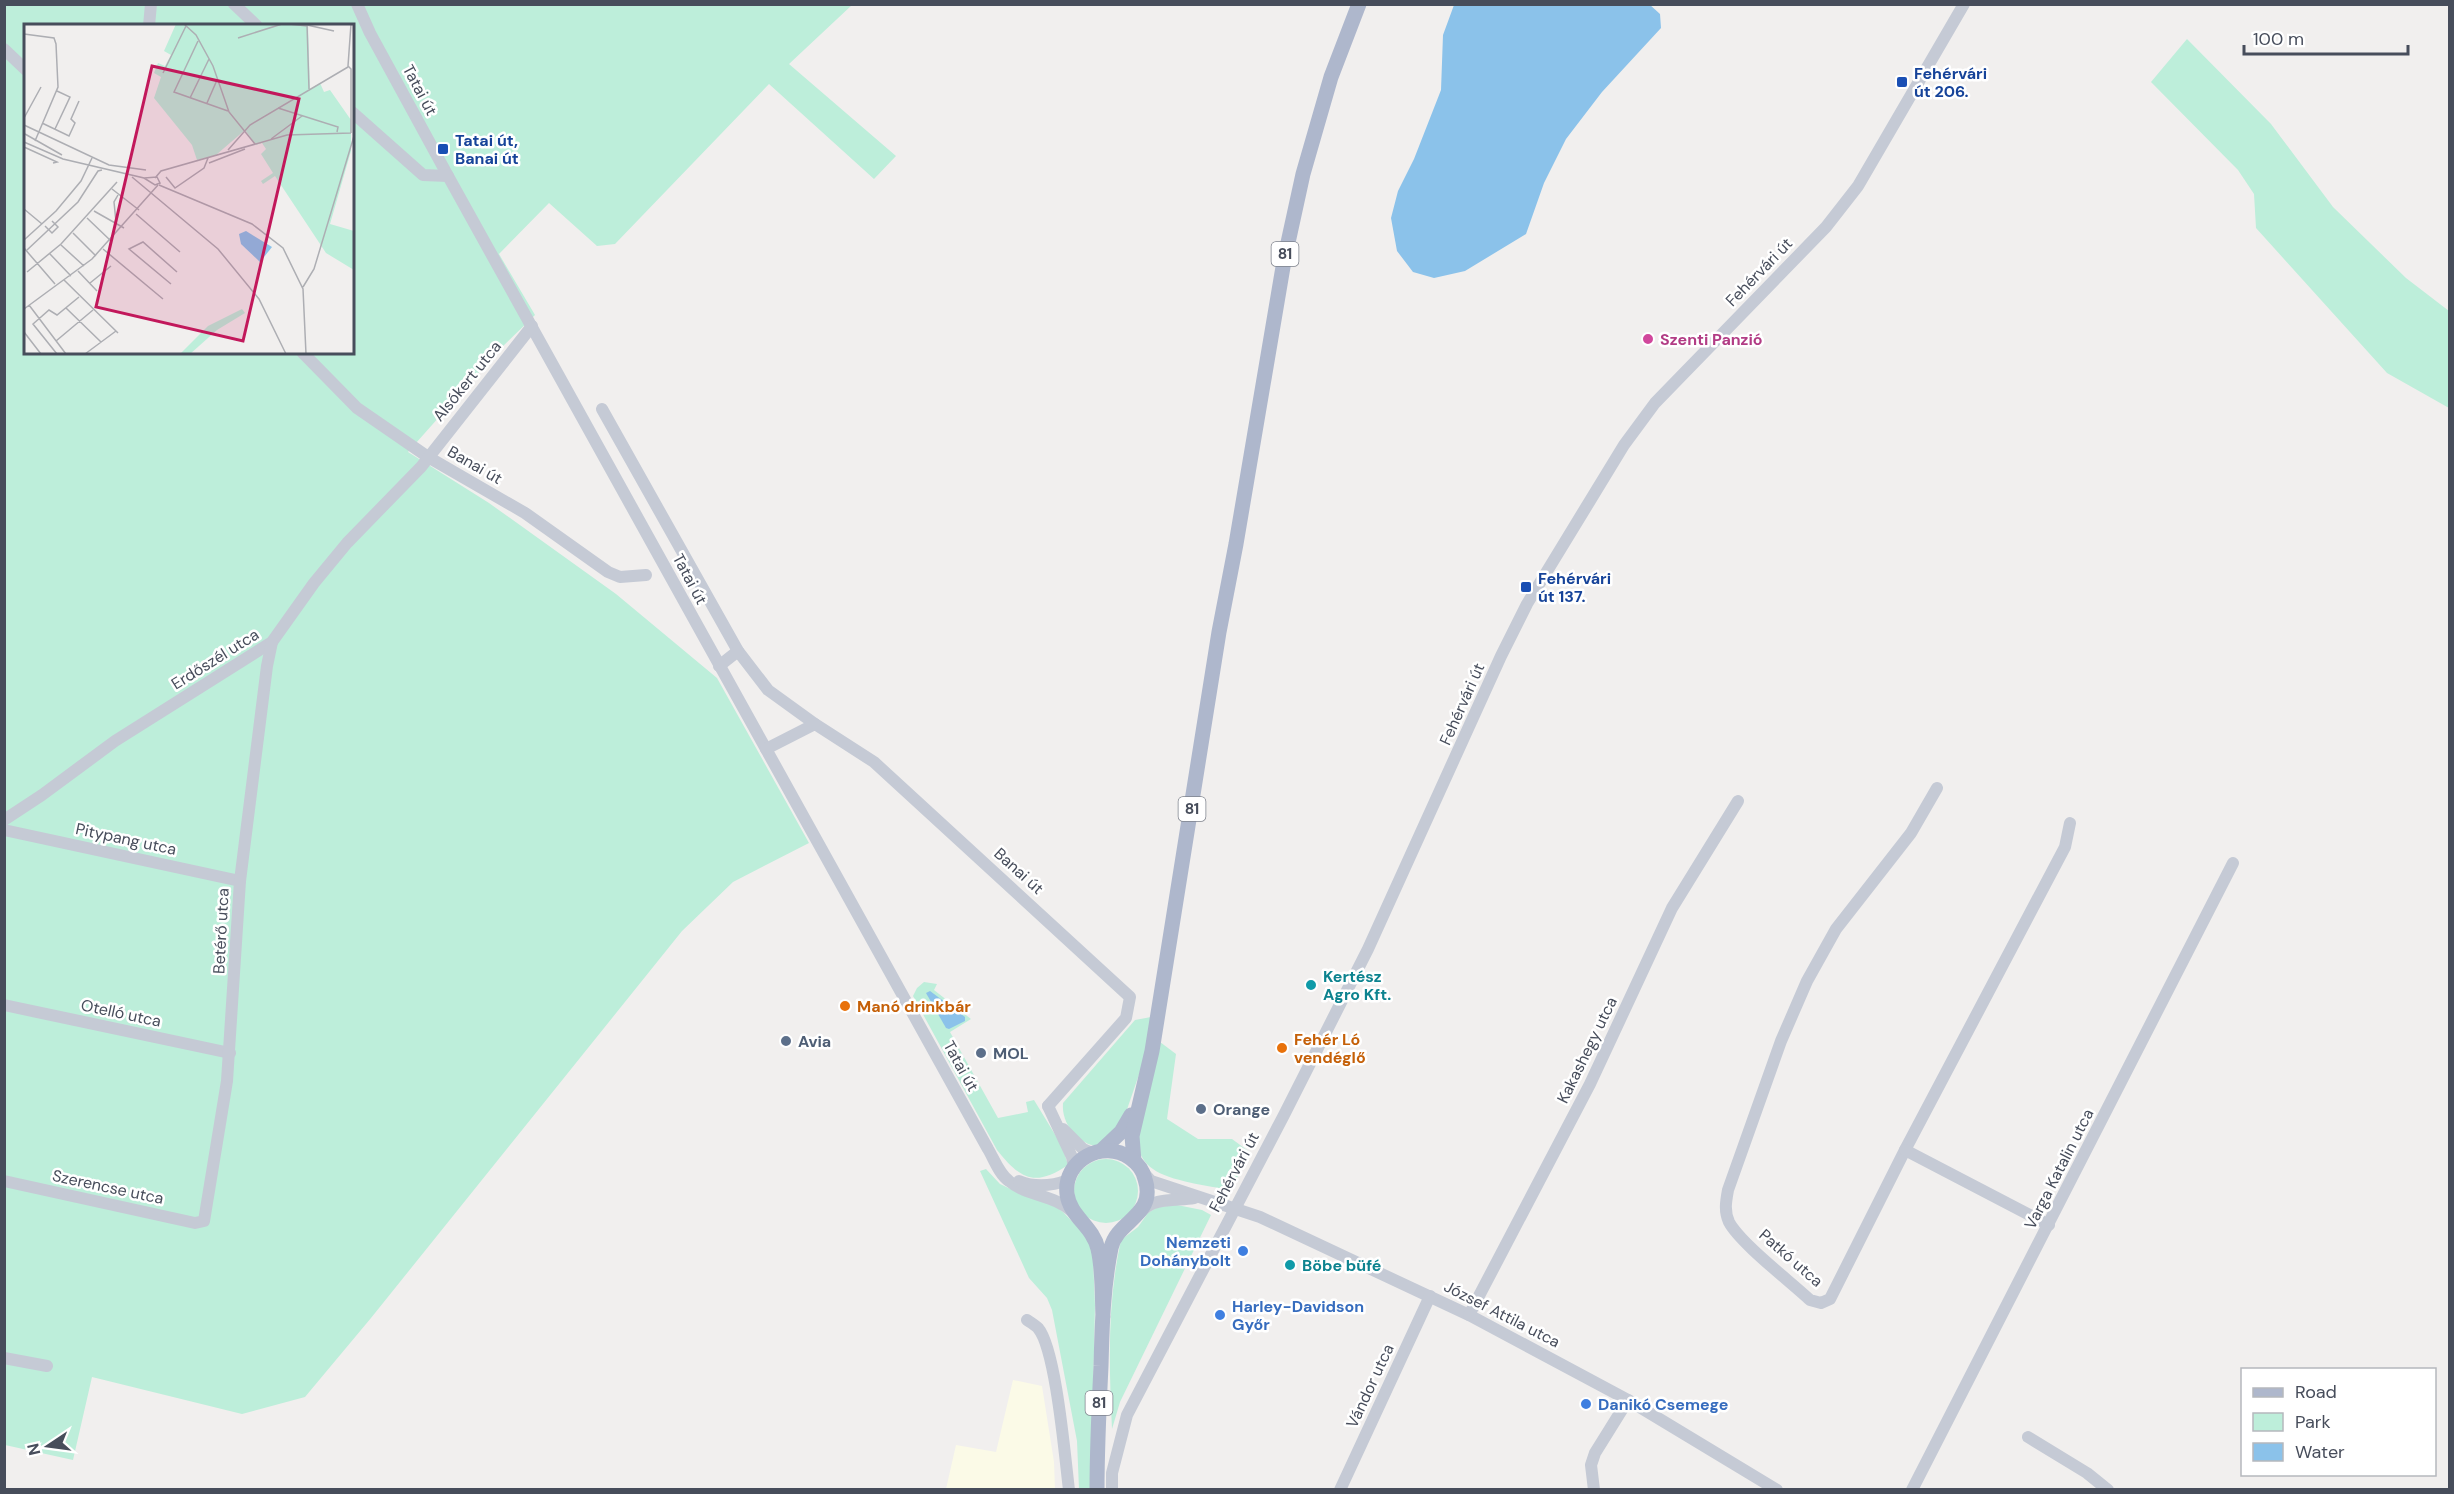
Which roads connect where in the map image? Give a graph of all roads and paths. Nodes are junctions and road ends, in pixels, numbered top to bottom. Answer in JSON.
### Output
{"nodes":[{"id":1,"x":151,"y":4,"type":"edge"},
{"id":2,"x":234,"y":4,"type":"edge"},
{"id":3,"x":357,"y":4,"type":"edge"},
{"id":4,"x":1359,"y":4,"type":"edge"},
{"id":5,"x":1964,"y":4,"type":"edge"},
{"id":6,"x":149,"y":24,"type":"edge"},
{"id":7,"x":255,"y":24,"type":"edge"},
{"id":8,"x":4,"y":49,"type":"edge"},
{"id":9,"x":24,"y":68,"type":"edge"},
{"id":10,"x":354,"y":114,"type":"edge"},
{"id":11,"x":448,"y":176,"type":"junction"},
{"id":12,"x":532,"y":326,"type":"junction"},
{"id":13,"x":304,"y":354,"type":"edge"},
{"id":14,"x":602,"y":410,"type":"dead end"},
{"id":15,"x":428,"y":457,"type":"junction"},
{"id":16,"x":646,"y":574,"type":"dead end"},
{"id":17,"x":272,"y":642,"type":"junction"},
{"id":18,"x":738,"y":651,"type":"junction"},
{"id":19,"x":719,"y":666,"type":"junction"},
{"id":20,"x":815,"y":724,"type":"junction"},
{"id":21,"x":766,"y":749,"type":"junction"},
{"id":22,"x":1937,"y":788,"type":"dead end"},
{"id":23,"x":1738,"y":801,"type":"dead end"},
{"id":24,"x":4,"y":820,"type":"edge"},
{"id":25,"x":2070,"y":823,"type":"dead end"},
{"id":26,"x":4,"y":830,"type":"edge"},
{"id":27,"x":2233,"y":862,"type":"dead end"},
{"id":28,"x":240,"y":881,"type":"junction"},
{"id":29,"x":4,"y":1005,"type":"edge"},
{"id":30,"x":230,"y":1053,"type":"junction"},
{"id":31,"x":1138,"y":1105,"type":"junction"},
{"id":32,"x":1048,"y":1106,"type":"junction"},
{"id":33,"x":1905,"y":1150,"type":"junction"},
{"id":34,"x":1097,"y":1152,"type":"junction"},
{"id":35,"x":998,"y":1166,"type":"junction"},
{"id":36,"x":1138,"y":1166,"type":"junction"},
{"id":37,"x":1071,"y":1174,"type":"junction"},
{"id":38,"x":4,"y":1181,"type":"edge"},
{"id":39,"x":1197,"y":1197,"type":"junction"},
{"id":40,"x":1234,"y":1208,"type":"junction"},
{"id":41,"x":1080,"y":1220,"type":"junction"},
{"id":42,"x":1134,"y":1220,"type":"junction"},
{"id":43,"x":204,"y":1221,"type":"joint"},
{"id":44,"x":2049,"y":1225,"type":"junction"},
{"id":45,"x":1430,"y":1296,"type":"junction"},
{"id":46,"x":1469,"y":1315,"type":"junction"},
{"id":47,"x":1103,"y":1317,"type":"junction"},
{"id":48,"x":1027,"y":1320,"type":"dead end"},
{"id":49,"x":4,"y":1358,"type":"edge"},
{"id":50,"x":47,"y":1366,"type":"dead end"},
{"id":51,"x":1628,"y":1400,"type":"junction"},
{"id":52,"x":2028,"y":1437,"type":"dead end"},
{"id":53,"x":1594,"y":1489,"type":"edge"},
{"id":54,"x":1069,"y":1490,"type":"edge"},
{"id":55,"x":1097,"y":1490,"type":"edge"},
{"id":56,"x":1112,"y":1490,"type":"edge"},
{"id":57,"x":1340,"y":1490,"type":"edge"},
{"id":58,"x":1777,"y":1490,"type":"edge"},
{"id":59,"x":1912,"y":1490,"type":"edge"},
{"id":60,"x":2108,"y":1490,"type":"edge"}],
"edges":[{"from":1,"to":6,"type":"street"},
{"from":2,"to":7,"type":"street"},
{"from":3,"to":11,"type":"street","name":"Tatai út"},
{"from":4,"to":31,"type":"main road","number":"81"},
{"from":5,"to":40,"type":"street","name":"Fehérvári út"},
{"from":8,"to":9,"type":"street"},
{"from":10,"to":11,"type":"street"},
{"from":11,"to":12,"type":"street","name":"Tatai út"},
{"from":12,"to":15,"type":"street","name":"Alsókert utca"},
{"from":12,"to":19,"type":"street","name":"Tatai út"},
{"from":13,"to":15,"type":"street","name":"Banai út"},
{"from":14,"to":18,"type":"street","name":"Tatai út"},
{"from":15,"to":16,"type":"street","name":"Banai út"},
{"from":15,"to":17,"type":"street","name":"Erdőszél utca"},
{"from":17,"to":24,"type":"street","name":"Erdőszél utca"},
{"from":17,"to":28,"type":"street","name":"Betérő utca"},
{"from":18,"to":19,"type":"street"},
{"from":18,"to":20,"type":"street","name":"Tatai út"},
{"from":19,"to":21,"type":"street","name":"Tatai út"},
{"from":20,"to":21,"type":"street"},
{"from":20,"to":32,"type":"street","name":"Banai út"},
{"from":21,"to":35,"type":"street","name":"Tatai út"},
{"from":22,"to":33,"type":"street","name":"Patkó utca"},
{"from":23,"to":46,"type":"street","name":"Kakashegy utca"},
{"from":25,"to":33,"type":"street","name":"Patkó utca"},
{"from":26,"to":28,"type":"street","name":"Pitypang utca"},
{"from":27,"to":44,"type":"street","name":"Varga Katalin utca"},
{"from":28,"to":30,"type":"street","name":"Betérő utca"},
{"from":29,"to":30,"type":"street","name":"Otelló utca"},
{"from":30,"to":43,"type":"street","name":"Betérő utca"},
{"from":31,"to":34,"type":"main road","number":"81"},
{"from":31,"to":36,"type":"main road","number":"81"},
{"from":32,"to":34,"type":"street"},
{"from":32,"to":37,"type":"street"},
{"from":33,"to":44,"type":"street"},
{"from":34,"to":36,"type":"main road"},
{"from":34,"to":37,"type":"main road","number":"81"},
{"from":35,"to":37,"type":"street","name":"Tatai út"},
{"from":35,"to":41,"type":"street","name":"Tatai út"},
{"from":36,"to":39,"type":"street","name":"József Attila utca"},
{"from":36,"to":42,"type":"main road","number":"81"},
{"from":37,"to":41,"type":"main road","number":"81"},
{"from":38,"to":43,"type":"street","name":"Szerencse utca"},
{"from":39,"to":40,"type":"street","name":"József Attila utca"},
{"from":39,"to":42,"type":"street","name":"József Attila utca"},
{"from":40,"to":45,"type":"street","name":"József Attila utca"},
{"from":40,"to":56,"type":"street","name":"Fehérvári út"},
{"from":41,"to":42,"type":"main road"},
{"from":41,"to":47,"type":"main road","number":"81"},
{"from":42,"to":47,"type":"main road","number":"81"},
{"from":44,"to":59,"type":"street","name":"Varga Katalin utca"},
{"from":45,"to":46,"type":"street","name":"József Attila utca"},
{"from":45,"to":57,"type":"street","name":"Vándor utca"},
{"from":46,"to":51,"type":"street","name":"József Attila utca"},
{"from":47,"to":55,"type":"main road","number":"81"},
{"from":48,"to":54,"type":"street"},
{"from":49,"to":50,"type":"street"},
{"from":51,"to":53,"type":"street"},
{"from":51,"to":58,"type":"street","name":"József Attila utca"},
{"from":52,"to":60,"type":"street"}]}
